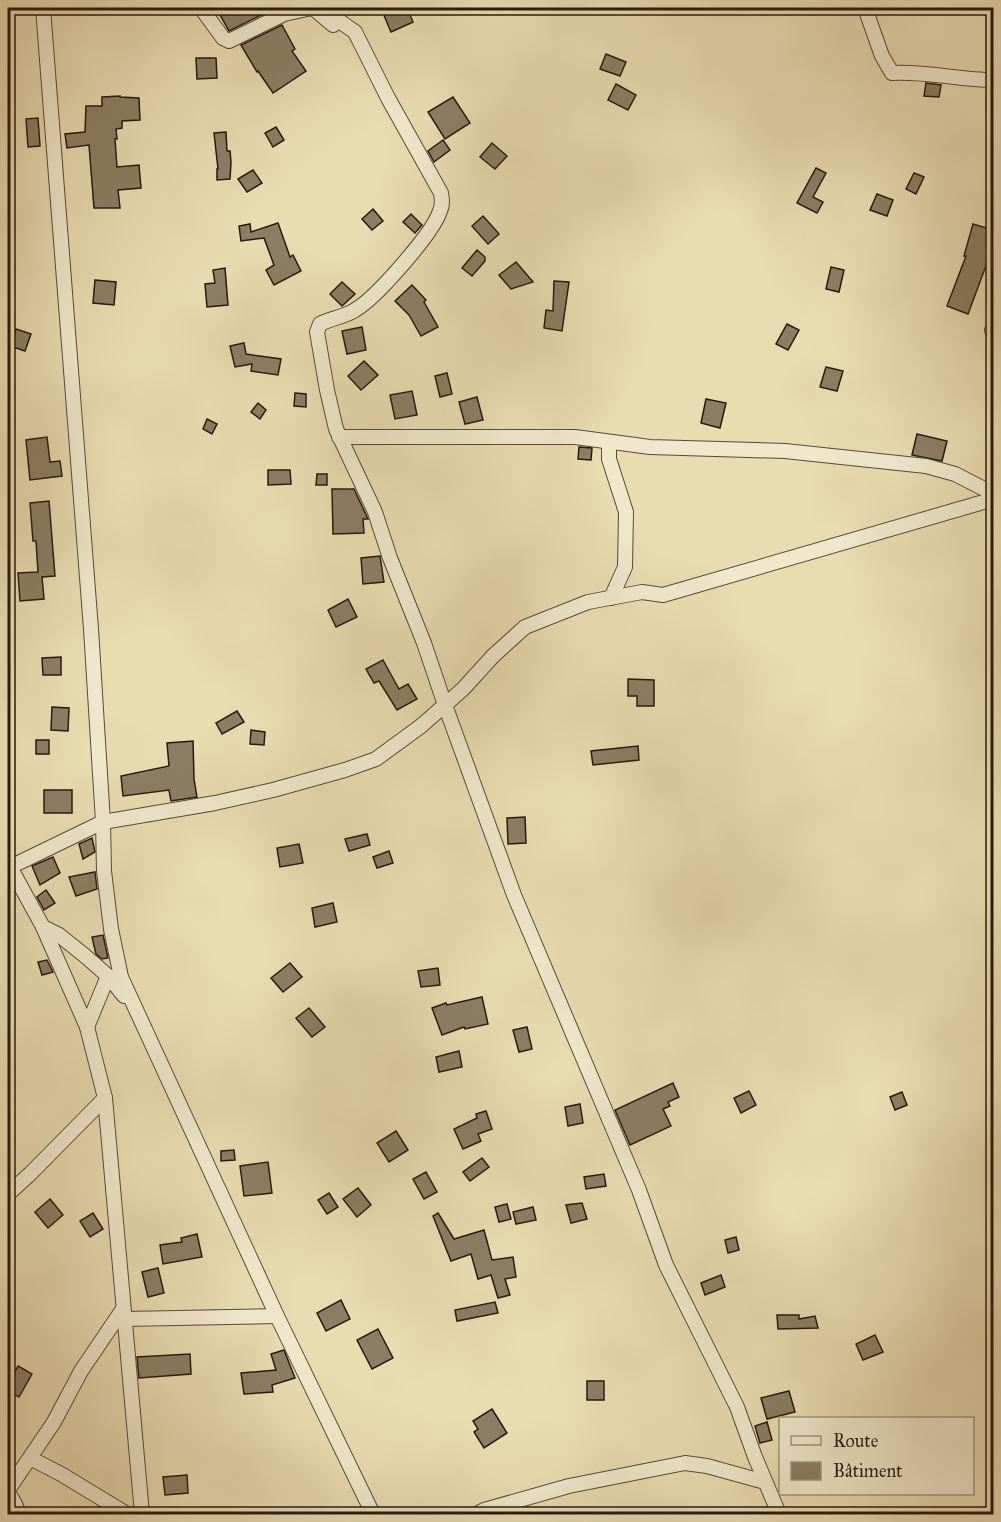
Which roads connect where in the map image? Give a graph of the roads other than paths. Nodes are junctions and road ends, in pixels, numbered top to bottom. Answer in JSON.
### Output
{"nodes":[{"id":1,"x":43,"y":8,"type":"edge"},
{"id":2,"x":201,"y":8,"type":"edge"},
{"id":3,"x":313,"y":8,"type":"edge"},
{"id":4,"x":865,"y":8,"type":"edge"},
{"id":5,"x":993,"y":80,"type":"edge"},
{"id":6,"x":993,"y":326,"type":"edge"},
{"id":7,"x":993,"y":335,"type":"edge"},
{"id":8,"x":339,"y":437,"type":"junction"},
{"id":9,"x":609,"y":442,"type":"junction"},
{"id":10,"x":993,"y":494,"type":"edge"},
{"id":11,"x":993,"y":499,"type":"edge"},
{"id":12,"x":610,"y":598,"type":"junction"},
{"id":13,"x":445,"y":705,"type":"junction"},
{"id":14,"x":103,"y":822,"type":"junction"},
{"id":15,"x":8,"y":866,"type":"edge"},
{"id":16,"x":44,"y":927,"type":"junction"},
{"id":17,"x":108,"y":976,"type":"junction"},
{"id":18,"x":135,"y":1010,"type":"junction"},
{"id":19,"x":87,"y":1028,"type":"junction"},
{"id":20,"x":105,"y":1098,"type":"junction"},
{"id":21,"x":8,"y":1194,"type":"edge"},
{"id":22,"x":124,"y":1314,"type":"junction"},
{"id":23,"x":277,"y":1316,"type":"junction"},
{"id":24,"x":30,"y":1458,"type":"junction"},
{"id":25,"x":765,"y":1482,"type":"junction"},
{"id":26,"x":8,"y":1491,"type":"edge"},
{"id":27,"x":19,"y":1515,"type":"edge"},
{"id":28,"x":127,"y":1515,"type":"edge"},
{"id":29,"x":141,"y":1515,"type":"edge"},
{"id":30,"x":373,"y":1515,"type":"edge"},
{"id":31,"x":477,"y":1515,"type":"edge"},
{"id":32,"x":779,"y":1515,"type":"edge"}],
"edges":[{"from":1,"to":14,"type":"street"},
{"from":2,"to":3,"type":"street"},
{"from":3,"to":8,"type":"street"},
{"from":4,"to":5,"type":"street"},
{"from":6,"to":7,"type":"street"},
{"from":8,"to":9,"type":"street"},
{"from":8,"to":13,"type":"street"},
{"from":9,"to":10,"type":"street"},
{"from":9,"to":12,"type":"street"},
{"from":11,"to":12,"type":"street"},
{"from":12,"to":13,"type":"street"},
{"from":13,"to":14,"type":"street"},
{"from":13,"to":25,"type":"street"},
{"from":14,"to":15,"type":"street"},
{"from":14,"to":18,"type":"street"},
{"from":15,"to":16,"type":"street"},
{"from":16,"to":17,"type":"street"},
{"from":16,"to":19,"type":"street"},
{"from":17,"to":18,"type":"street"},
{"from":17,"to":19,"type":"street"},
{"from":18,"to":23,"type":"street"},
{"from":19,"to":20,"type":"street"},
{"from":20,"to":21,"type":"street"},
{"from":20,"to":22,"type":"street"},
{"from":22,"to":23,"type":"street"},
{"from":22,"to":24,"type":"street"},
{"from":22,"to":29,"type":"street"},
{"from":23,"to":30,"type":"street"},
{"from":24,"to":26,"type":"street"},
{"from":24,"to":28,"type":"street"},
{"from":25,"to":31,"type":"street"},
{"from":25,"to":32,"type":"street"},
{"from":26,"to":27,"type":"street"}]}
